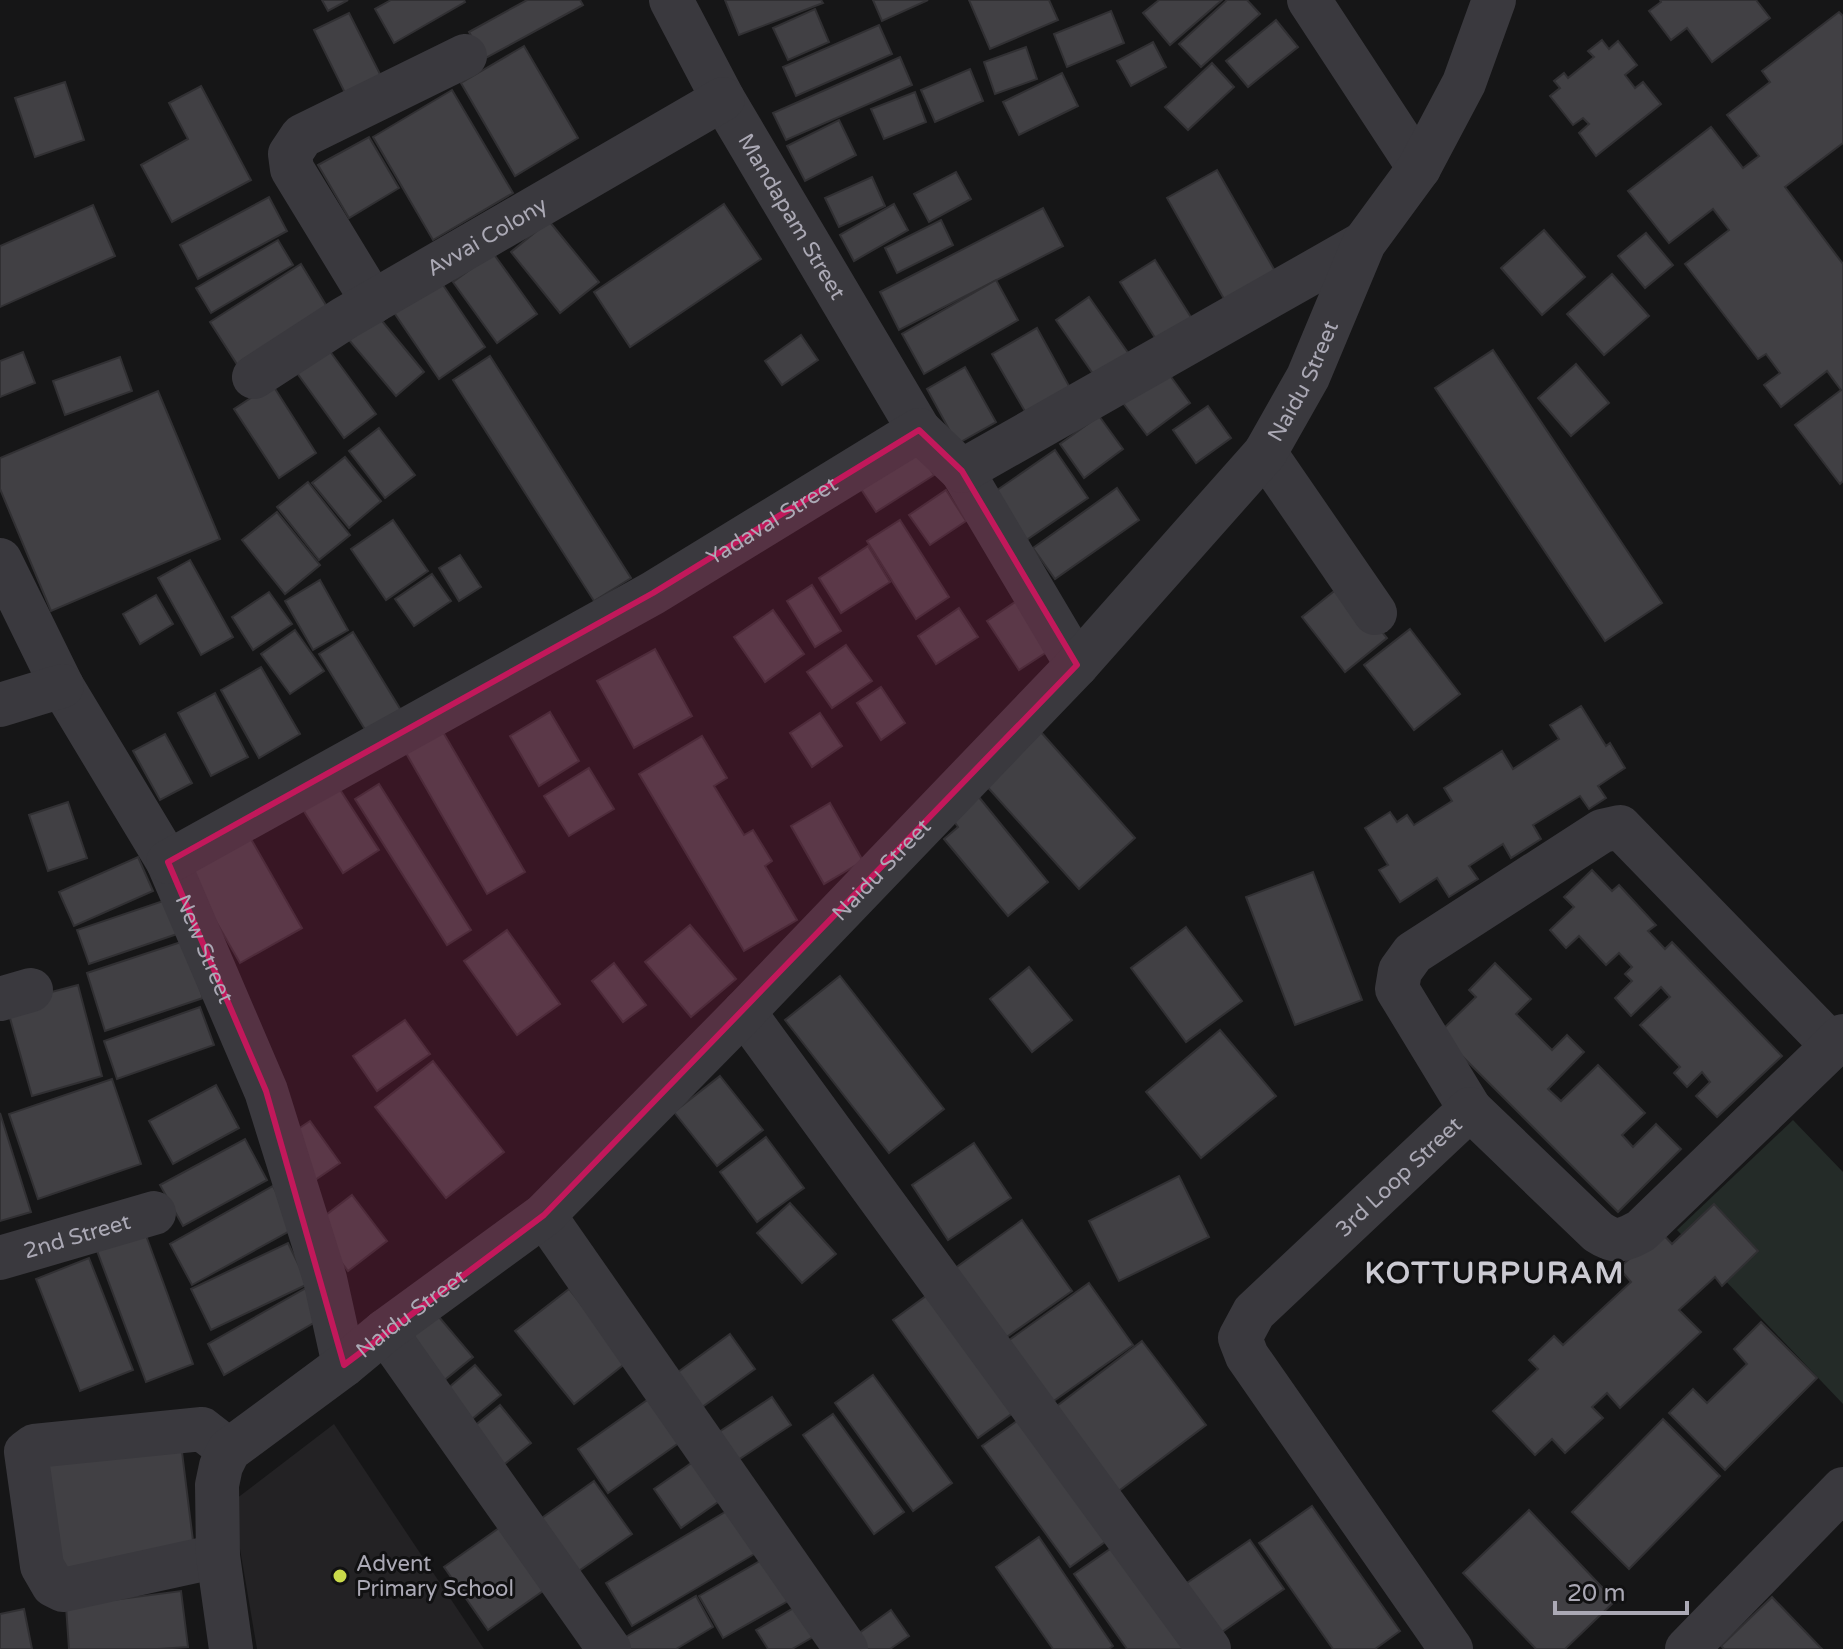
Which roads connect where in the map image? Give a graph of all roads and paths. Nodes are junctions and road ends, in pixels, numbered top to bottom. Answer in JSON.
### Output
{"nodes":[{"id":1,"x":671,"y":0,"type":"edge"},
{"id":2,"x":1309,"y":0,"type":"edge"},
{"id":3,"x":1494,"y":0,"type":"edge"},
{"id":4,"x":465,"y":56,"type":"dead end"},
{"id":5,"x":723,"y":99,"type":"junction"},
{"id":6,"x":1419,"y":168,"type":"junction"},
{"id":7,"x":1364,"y":243,"type":"junction"},
{"id":8,"x":373,"y":302,"type":"junction"},
{"id":9,"x":254,"y":377,"type":"dead end"},
{"id":10,"x":919,"y":430,"type":"junction"},
{"id":11,"x":1265,"y":453,"type":"junction"},
{"id":12,"x":962,"y":471,"type":"junction"},
{"id":13,"x":0,"y":560,"type":"edge"},
{"id":14,"x":1375,"y":613,"type":"dead end"},
{"id":15,"x":1077,"y":665,"type":"junction"},
{"id":16,"x":62,"y":686,"type":"junction"},
{"id":17,"x":0,"y":705,"type":"edge"},
{"id":18,"x":168,"y":862,"type":"junction"},
{"id":19,"x":744,"y":1012,"type":"junction"},
{"id":20,"x":1838,"y":1041,"type":"edge"},
{"id":21,"x":1470,"y":1109,"type":"junction"},
{"id":22,"x":154,"y":1213,"type":"dead end"},
{"id":23,"x":544,"y":1215,"type":"junction"},
{"id":24,"x":0,"y":1258,"type":"edge"},
{"id":25,"x":385,"y":1331,"type":"junction"},
{"id":26,"x":344,"y":1365,"type":"junction"},
{"id":27,"x":229,"y":1450,"type":"junction"},
{"id":28,"x":1843,"y":1489,"type":"edge"},
{"id":29,"x":218,"y":1556,"type":"junction"},
{"id":30,"x":231,"y":1649,"type":"edge"},
{"id":31,"x":609,"y":1649,"type":"edge"},
{"id":32,"x":846,"y":1649,"type":"edge"},
{"id":33,"x":1209,"y":1649,"type":"edge"},
{"id":34,"x":1451,"y":1649,"type":"edge"},
{"id":35,"x":1687,"y":1649,"type":"edge"}],
"edges":[{"from":1,"to":5,"type":"street","name":"Mandapam Street"},
{"from":2,"to":6,"type":"street"},
{"from":3,"to":6,"type":"street","name":"Naidu Street"},
{"from":4,"to":8,"type":"street"},
{"from":5,"to":8,"type":"street","name":"Avvai Colony"},
{"from":5,"to":10,"type":"street","name":"Mandapam Street"},
{"from":6,"to":7,"type":"street","name":"Naidu Street"},
{"from":7,"to":11,"type":"street","name":"Naidu Street"},
{"from":7,"to":12,"type":"street"},
{"from":8,"to":9,"type":"street","name":"Avvai Colony"},
{"from":10,"to":12,"type":"street"},
{"from":10,"to":18,"type":"street","name":"Yadaval Street"},
{"from":11,"to":14,"type":"street"},
{"from":11,"to":15,"type":"street","name":"Naidu Street"},
{"from":12,"to":15,"type":"street"},
{"from":13,"to":16,"type":"street","name":"New Street"},
{"from":15,"to":19,"type":"street","name":"Naidu Street"},
{"from":16,"to":17,"type":"street"},
{"from":16,"to":18,"type":"street","name":"New Street"},
{"from":18,"to":26,"type":"street","name":"New Street"},
{"from":19,"to":23,"type":"street","name":"Naidu Street"},
{"from":19,"to":33,"type":"street"},
{"from":20,"to":21,"type":"street","name":"3rd Loop Street"},
{"from":20,"to":21,"type":"street"},
{"from":21,"to":34,"type":"street","name":"3rd Loop Street"},
{"from":22,"to":24,"type":"street","name":"2nd Street"},
{"from":23,"to":25,"type":"street","name":"Naidu Street"},
{"from":23,"to":32,"type":"street"},
{"from":25,"to":26,"type":"street","name":"Naidu Street"},
{"from":25,"to":31,"type":"street"},
{"from":26,"to":27,"type":"street","name":"Naidu Street"},
{"from":27,"to":29,"type":"street"},
{"from":27,"to":29,"type":"street"},
{"from":28,"to":35,"type":"street"},
{"from":29,"to":30,"type":"street"}]}
